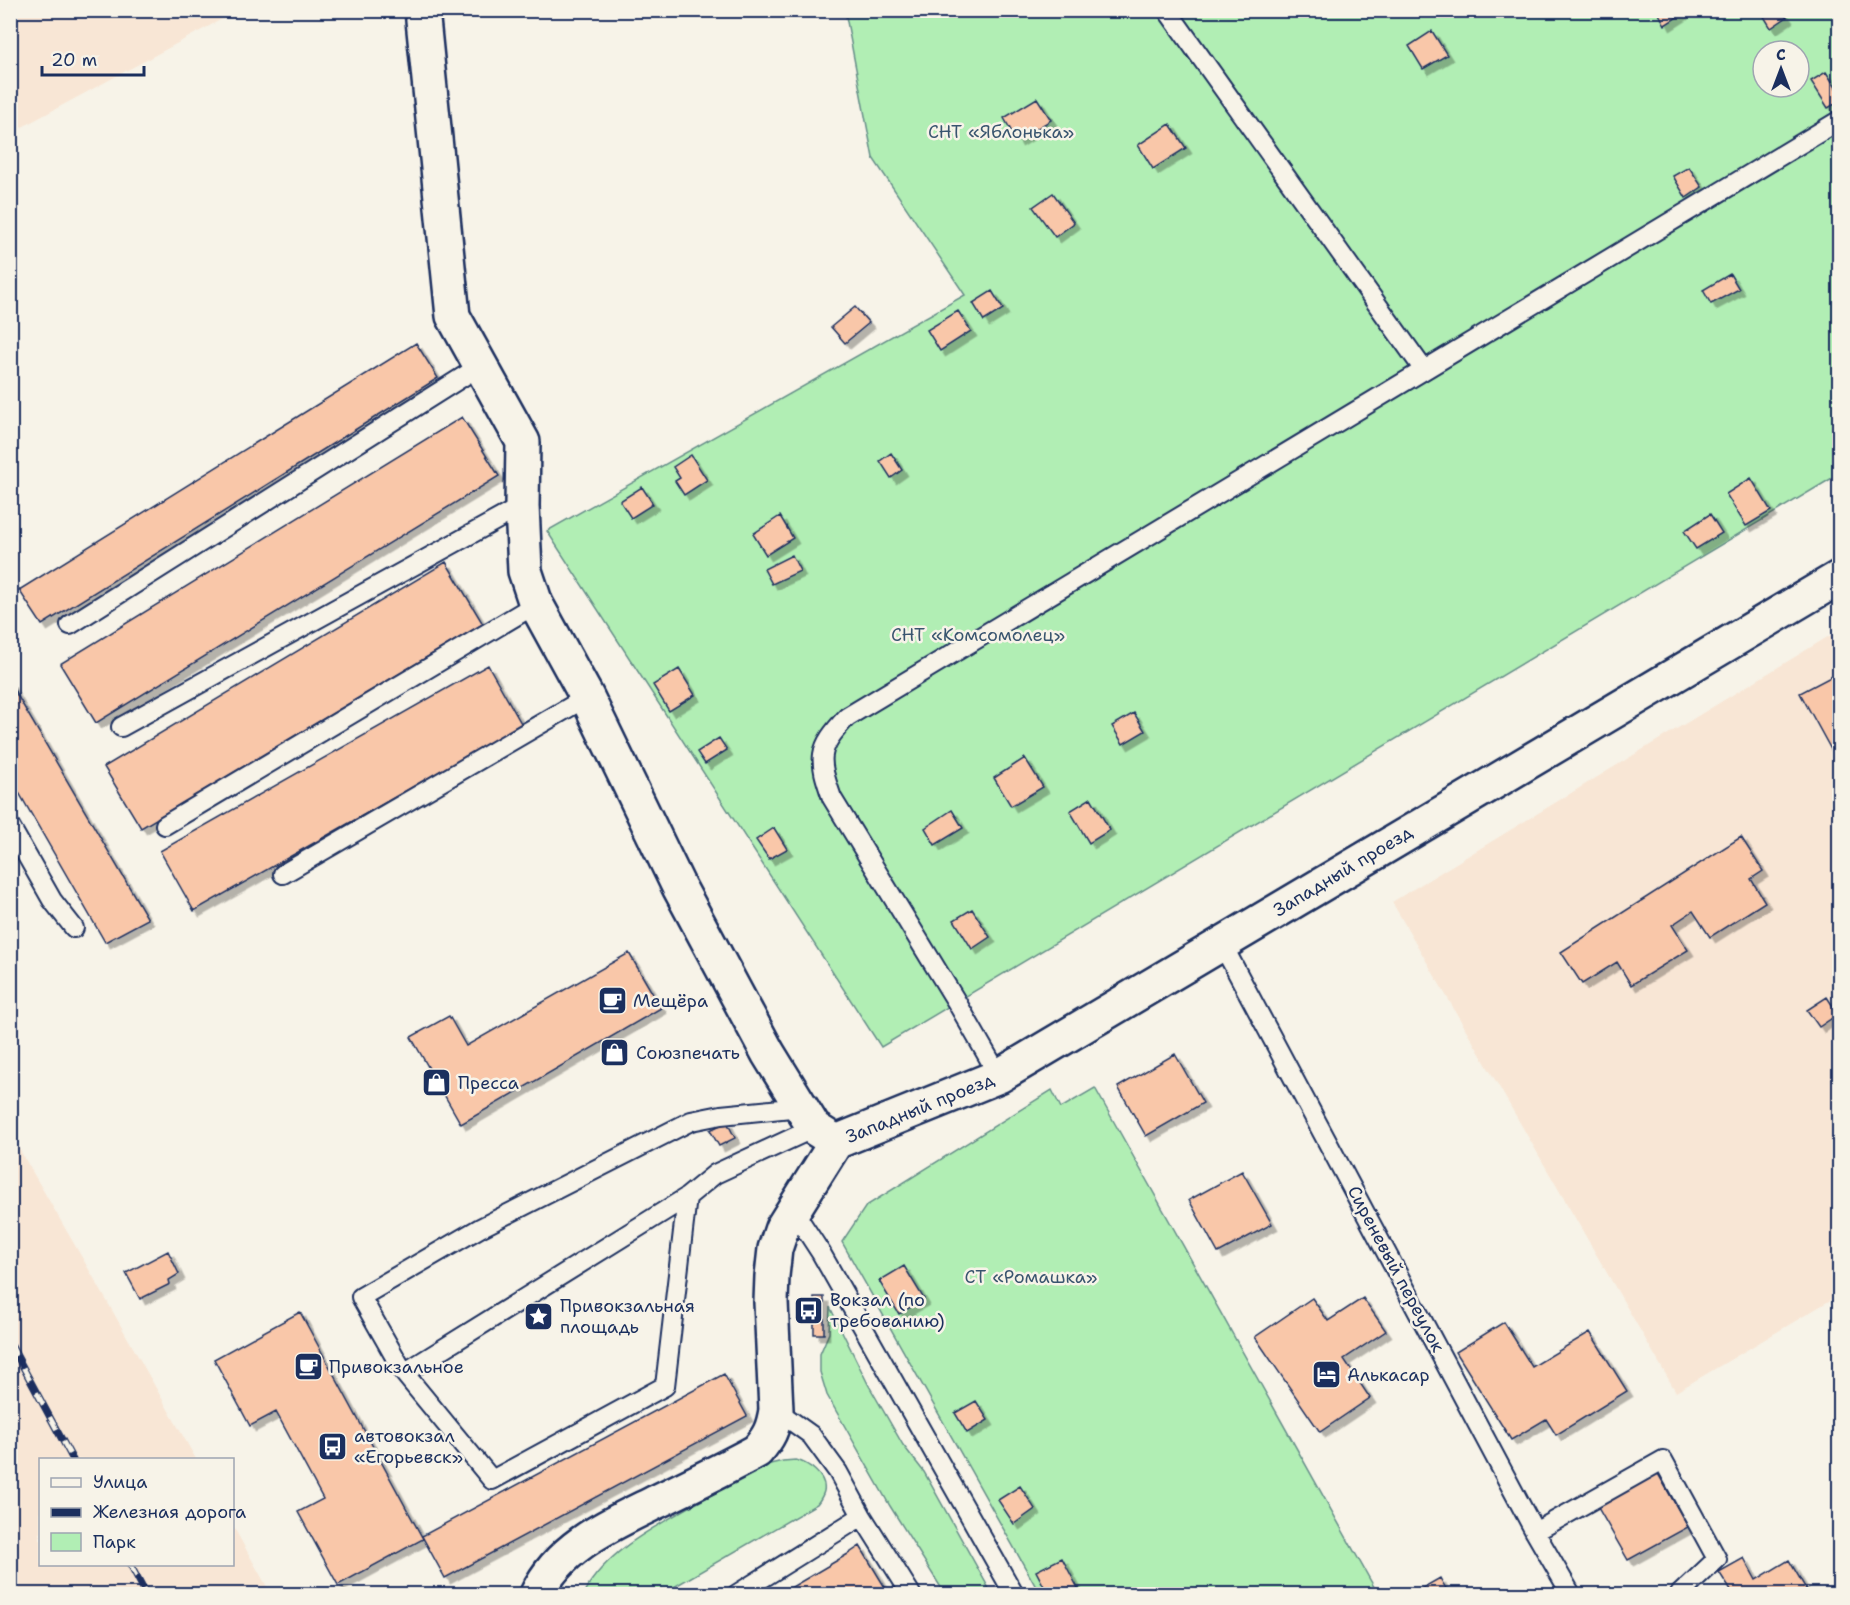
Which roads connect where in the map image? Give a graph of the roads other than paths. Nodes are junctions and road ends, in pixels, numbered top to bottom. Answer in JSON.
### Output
{"nodes":[{"id":1,"x":422,"y":10,"type":"edge"},
{"id":2,"x":1171,"y":12,"type":"edge"},
{"id":3,"x":1839,"y":120,"type":"edge"},
{"id":4,"x":480,"y":366,"type":"junction"},
{"id":5,"x":1424,"y":370,"type":"junction"},
{"id":6,"x":522,"y":506,"type":"junction"},
{"id":7,"x":1839,"y":577,"type":"edge"},
{"id":8,"x":536,"y":604,"type":"junction"},
{"id":9,"x":70,"y":625,"type":"dead end"},
{"id":10,"x":587,"y":697,"type":"junction"},
{"id":11,"x":121,"y":727,"type":"dead end"},
{"id":12,"x":165,"y":825,"type":"dead end"},
{"id":13,"x":10,"y":826,"type":"edge"},
{"id":14,"x":283,"y":874,"type":"dead end"},
{"id":15,"x":74,"y":928,"type":"dead end"},
{"id":16,"x":1222,"y":944,"type":"junction"},
{"id":17,"x":999,"y":1076,"type":"junction"},
{"id":18,"x":817,"y":1126,"type":"junction"},
{"id":19,"x":687,"y":1197,"type":"junction"},
{"id":20,"x":793,"y":1210,"type":"junction"},
{"id":21,"x":404,"y":1373,"type":"junction"},
{"id":22,"x":776,"y":1410,"type":"junction"},
{"id":23,"x":862,"y":1516,"type":"junction"},
{"id":24,"x":1535,"y":1532,"type":"junction"},
{"id":25,"x":537,"y":1594,"type":"edge"},
{"id":26,"x":737,"y":1594,"type":"edge"},
{"id":27,"x":911,"y":1594,"type":"edge"},
{"id":28,"x":1014,"y":1594,"type":"edge"},
{"id":29,"x":1571,"y":1594,"type":"edge"},
{"id":30,"x":1680,"y":1594,"type":"edge"}],
"edges":[{"from":1,"to":4,"type":"street"},
{"from":2,"to":5,"type":"lane"},
{"from":3,"to":5,"type":"lane"},
{"from":4,"to":6,"type":"street"},
{"from":4,"to":9,"type":"lane"},
{"from":5,"to":17,"type":"lane"},
{"from":6,"to":8,"type":"street"},
{"from":6,"to":11,"type":"lane"},
{"from":7,"to":16,"type":"street","name":"Западный проезд"},
{"from":8,"to":10,"type":"street"},
{"from":8,"to":12,"type":"lane"},
{"from":10,"to":14,"type":"lane"},
{"from":10,"to":18,"type":"street"},
{"from":13,"to":15,"type":"lane"},
{"from":16,"to":17,"type":"street","name":"Западный проезд"},
{"from":16,"to":24,"type":"lane","name":"Сиреневый переулок"},
{"from":17,"to":18,"type":"street","name":"Западный проезд"},
{"from":18,"to":19,"type":"lane"},
{"from":18,"to":20,"type":"street"},
{"from":18,"to":21,"type":"lane"},
{"from":19,"to":21,"type":"lane"},
{"from":19,"to":21,"type":"lane"},
{"from":20,"to":22,"type":"street"},
{"from":20,"to":28,"type":"lane"},
{"from":22,"to":23,"type":"lane"},
{"from":22,"to":25,"type":"street"},
{"from":23,"to":26,"type":"lane"},
{"from":23,"to":27,"type":"lane"},
{"from":24,"to":29,"type":"lane","name":"Сиреневый переулок"},
{"from":24,"to":30,"type":"lane"}]}
